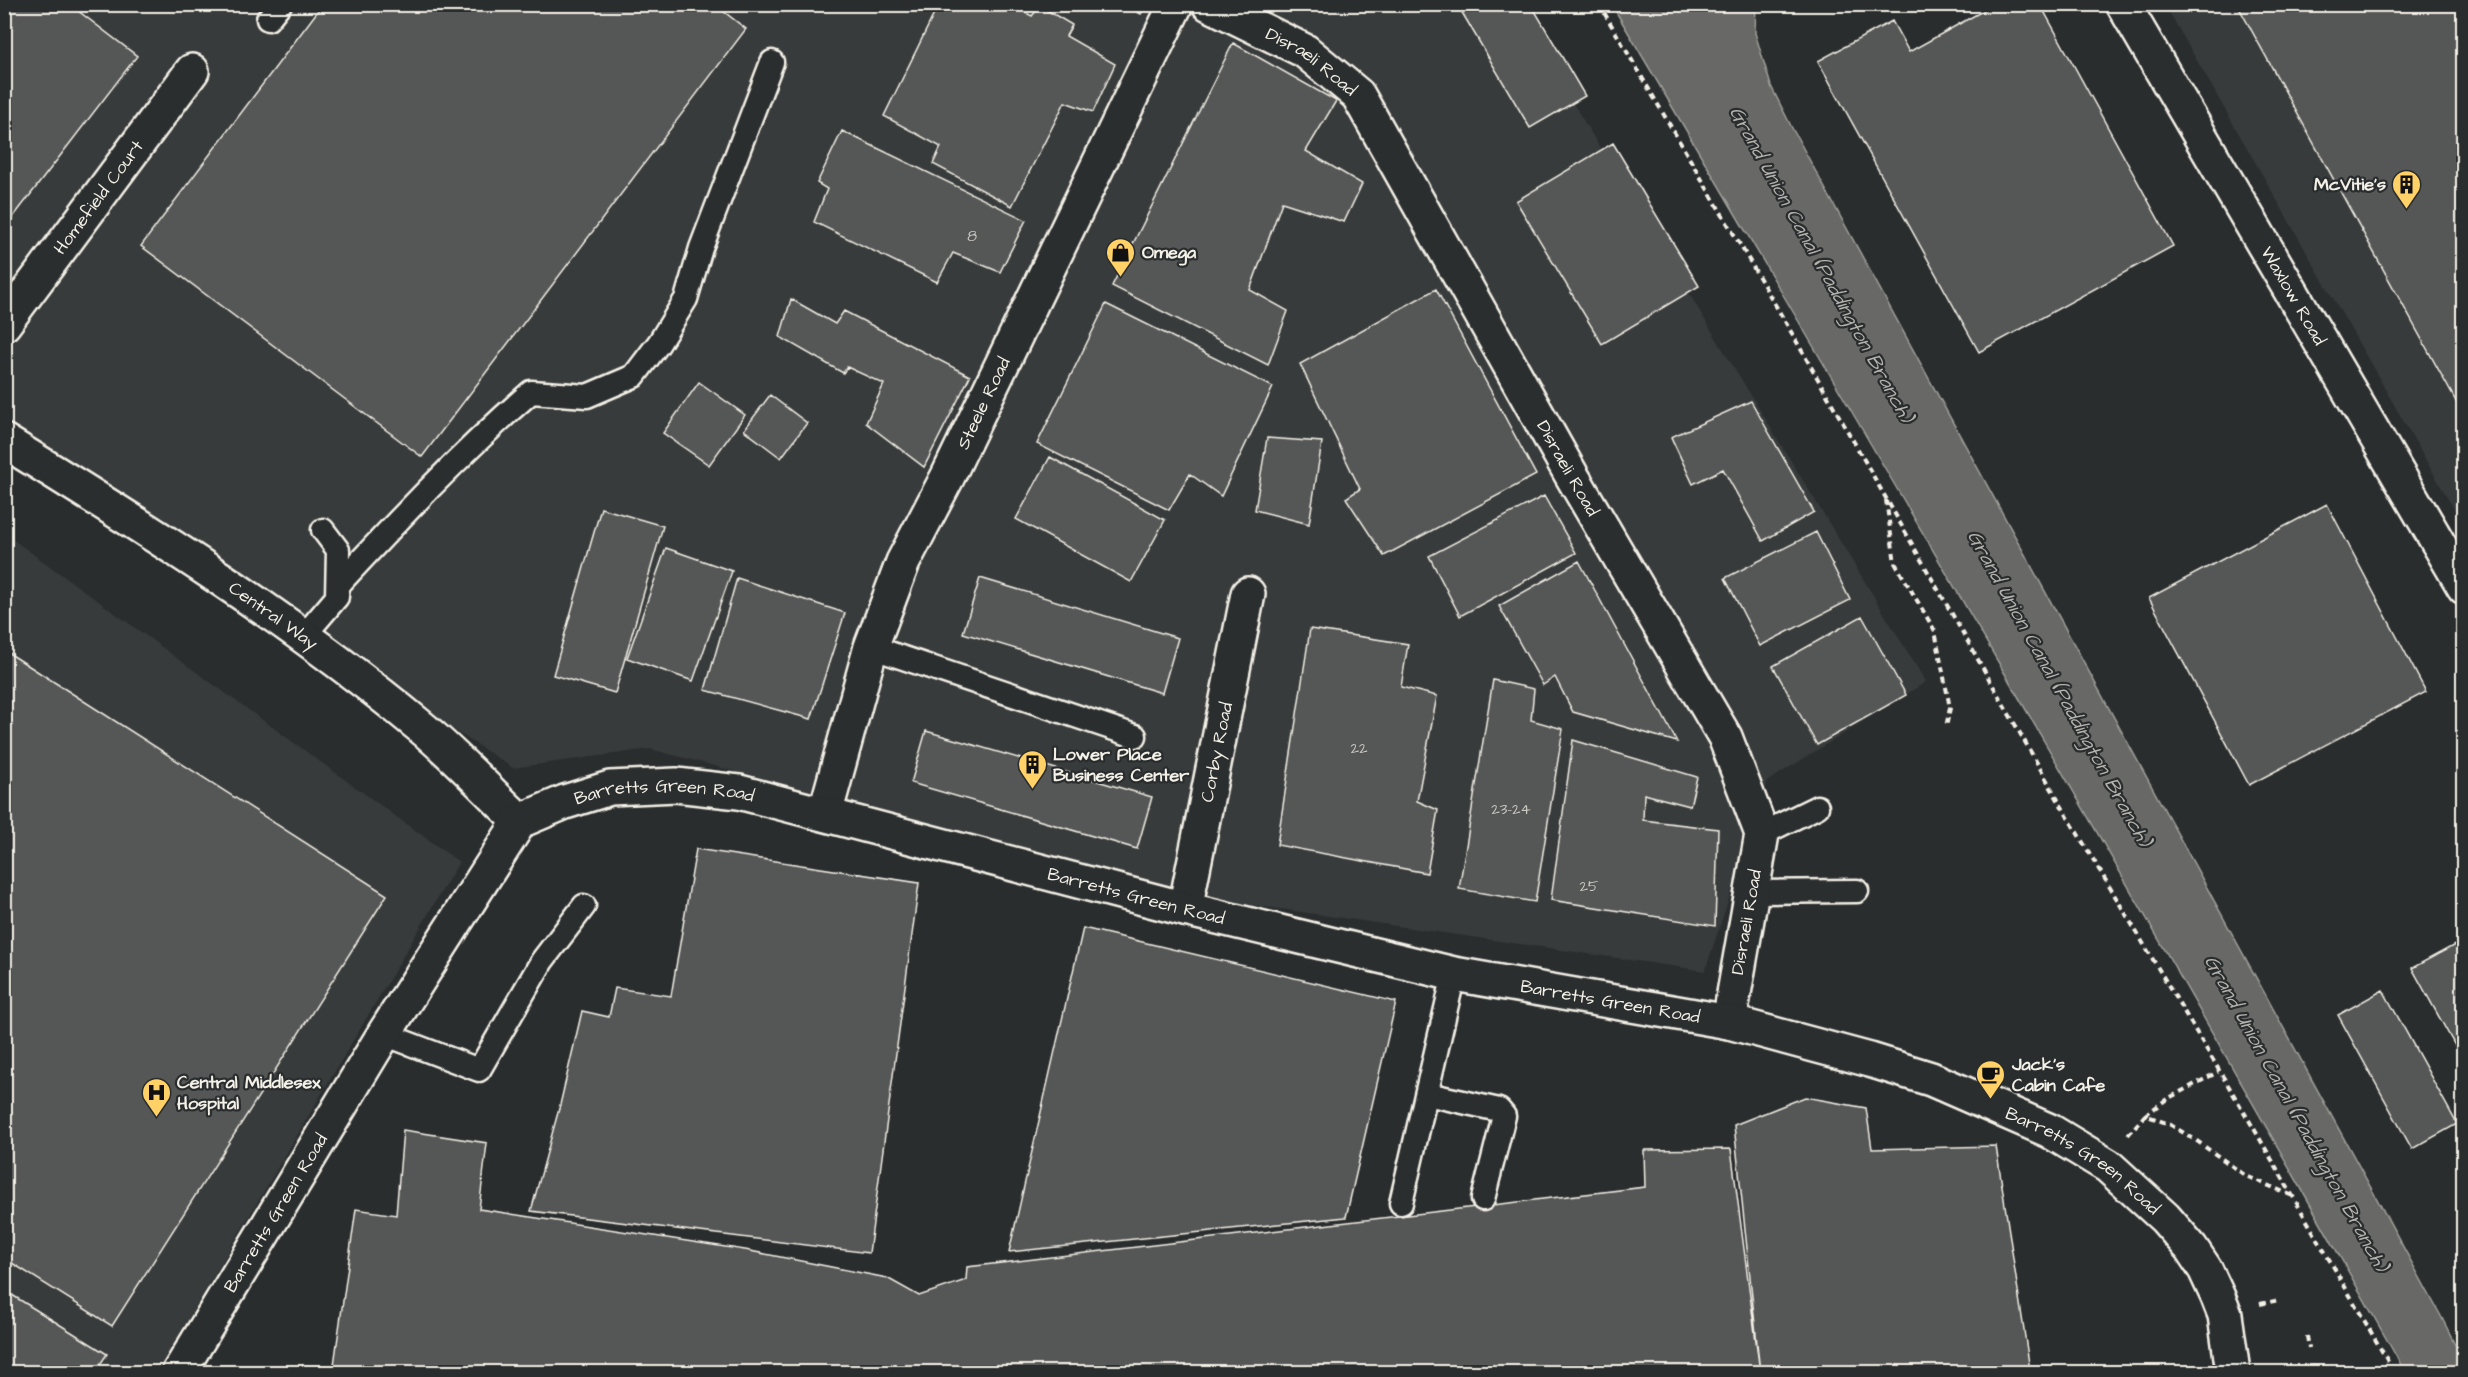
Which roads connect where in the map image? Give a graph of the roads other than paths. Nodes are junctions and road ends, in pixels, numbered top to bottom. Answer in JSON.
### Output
{"nodes":[{"id":1,"x":1176,"y":4,"type":"edge"},
{"id":2,"x":1209,"y":4,"type":"edge"},
{"id":3,"x":2123,"y":4,"type":"edge"},
{"id":4,"x":772,"y":62,"type":"dead end"},
{"id":5,"x":192,"y":71,"type":"dead end"},
{"id":6,"x":4,"y":324,"type":"edge"},
{"id":7,"x":4,"y":441,"type":"edge"},
{"id":8,"x":323,"y":530,"type":"dead end"},
{"id":9,"x":338,"y":585,"type":"junction"},
{"id":10,"x":2463,"y":587,"type":"edge"},
{"id":11,"x":1248,"y":594,"type":"dead end"},
{"id":12,"x":303,"y":637,"type":"junction"},
{"id":13,"x":872,"y":647,"type":"junction"},
{"id":14,"x":1136,"y":736,"type":"dead end"},
{"id":15,"x":1817,"y":807,"type":"dead end"},
{"id":16,"x":825,"y":814,"type":"junction"},
{"id":17,"x":520,"y":821,"type":"junction"},
{"id":18,"x":1762,"y":834,"type":"junction"},
{"id":19,"x":1857,"y":891,"type":"dead end"},
{"id":20,"x":1752,"y":892,"type":"junction"},
{"id":21,"x":584,"y":906,"type":"dead end"},
{"id":22,"x":1185,"y":909,"type":"junction"},
{"id":23,"x":1454,"y":974,"type":"junction"},
{"id":24,"x":1729,"y":1022,"type":"junction"},
{"id":25,"x":384,"y":1034,"type":"junction"},
{"id":26,"x":1427,"y":1094,"type":"junction"},
{"id":27,"x":1483,"y":1199,"type":"dead end"},
{"id":28,"x":1401,"y":1203,"type":"dead end"},
{"id":29,"x":186,"y":1367,"type":"edge"},
{"id":30,"x":2233,"y":1372,"type":"edge"}],
"edges":[{"from":1,"to":13,"type":"street","name":"Steele Road"},
{"from":2,"to":18,"type":"street","name":"Disraeli Road"},
{"from":3,"to":10,"type":"street","name":"Waxlow Road"},
{"from":4,"to":9,"type":"lane"},
{"from":5,"to":6,"type":"street","name":"Homefield Court"},
{"from":7,"to":12,"type":"street","name":"Central Way"},
{"from":8,"to":9,"type":"lane"},
{"from":9,"to":12,"type":"lane"},
{"from":11,"to":22,"type":"street","name":"Corby Road"},
{"from":12,"to":17,"type":"street","name":"Central Way"},
{"from":13,"to":14,"type":"lane"},
{"from":13,"to":16,"type":"street","name":"Steele Road"},
{"from":15,"to":18,"type":"lane"},
{"from":16,"to":17,"type":"street","name":"Barretts Green Road"},
{"from":16,"to":22,"type":"street","name":"Barretts Green Road"},
{"from":17,"to":25,"type":"street","name":"Barretts Green Road"},
{"from":18,"to":20,"type":"street","name":"Disraeli Road"},
{"from":19,"to":20,"type":"lane"},
{"from":20,"to":24,"type":"street","name":"Disraeli Road"},
{"from":21,"to":25,"type":"lane"},
{"from":22,"to":23,"type":"street","name":"Barretts Green Road"},
{"from":23,"to":24,"type":"street","name":"Barretts Green Road"},
{"from":23,"to":26,"type":"lane"},
{"from":24,"to":30,"type":"street","name":"Barretts Green Road"},
{"from":25,"to":29,"type":"street","name":"Barretts Green Road"},
{"from":26,"to":27,"type":"lane"},
{"from":26,"to":28,"type":"lane"}]}
